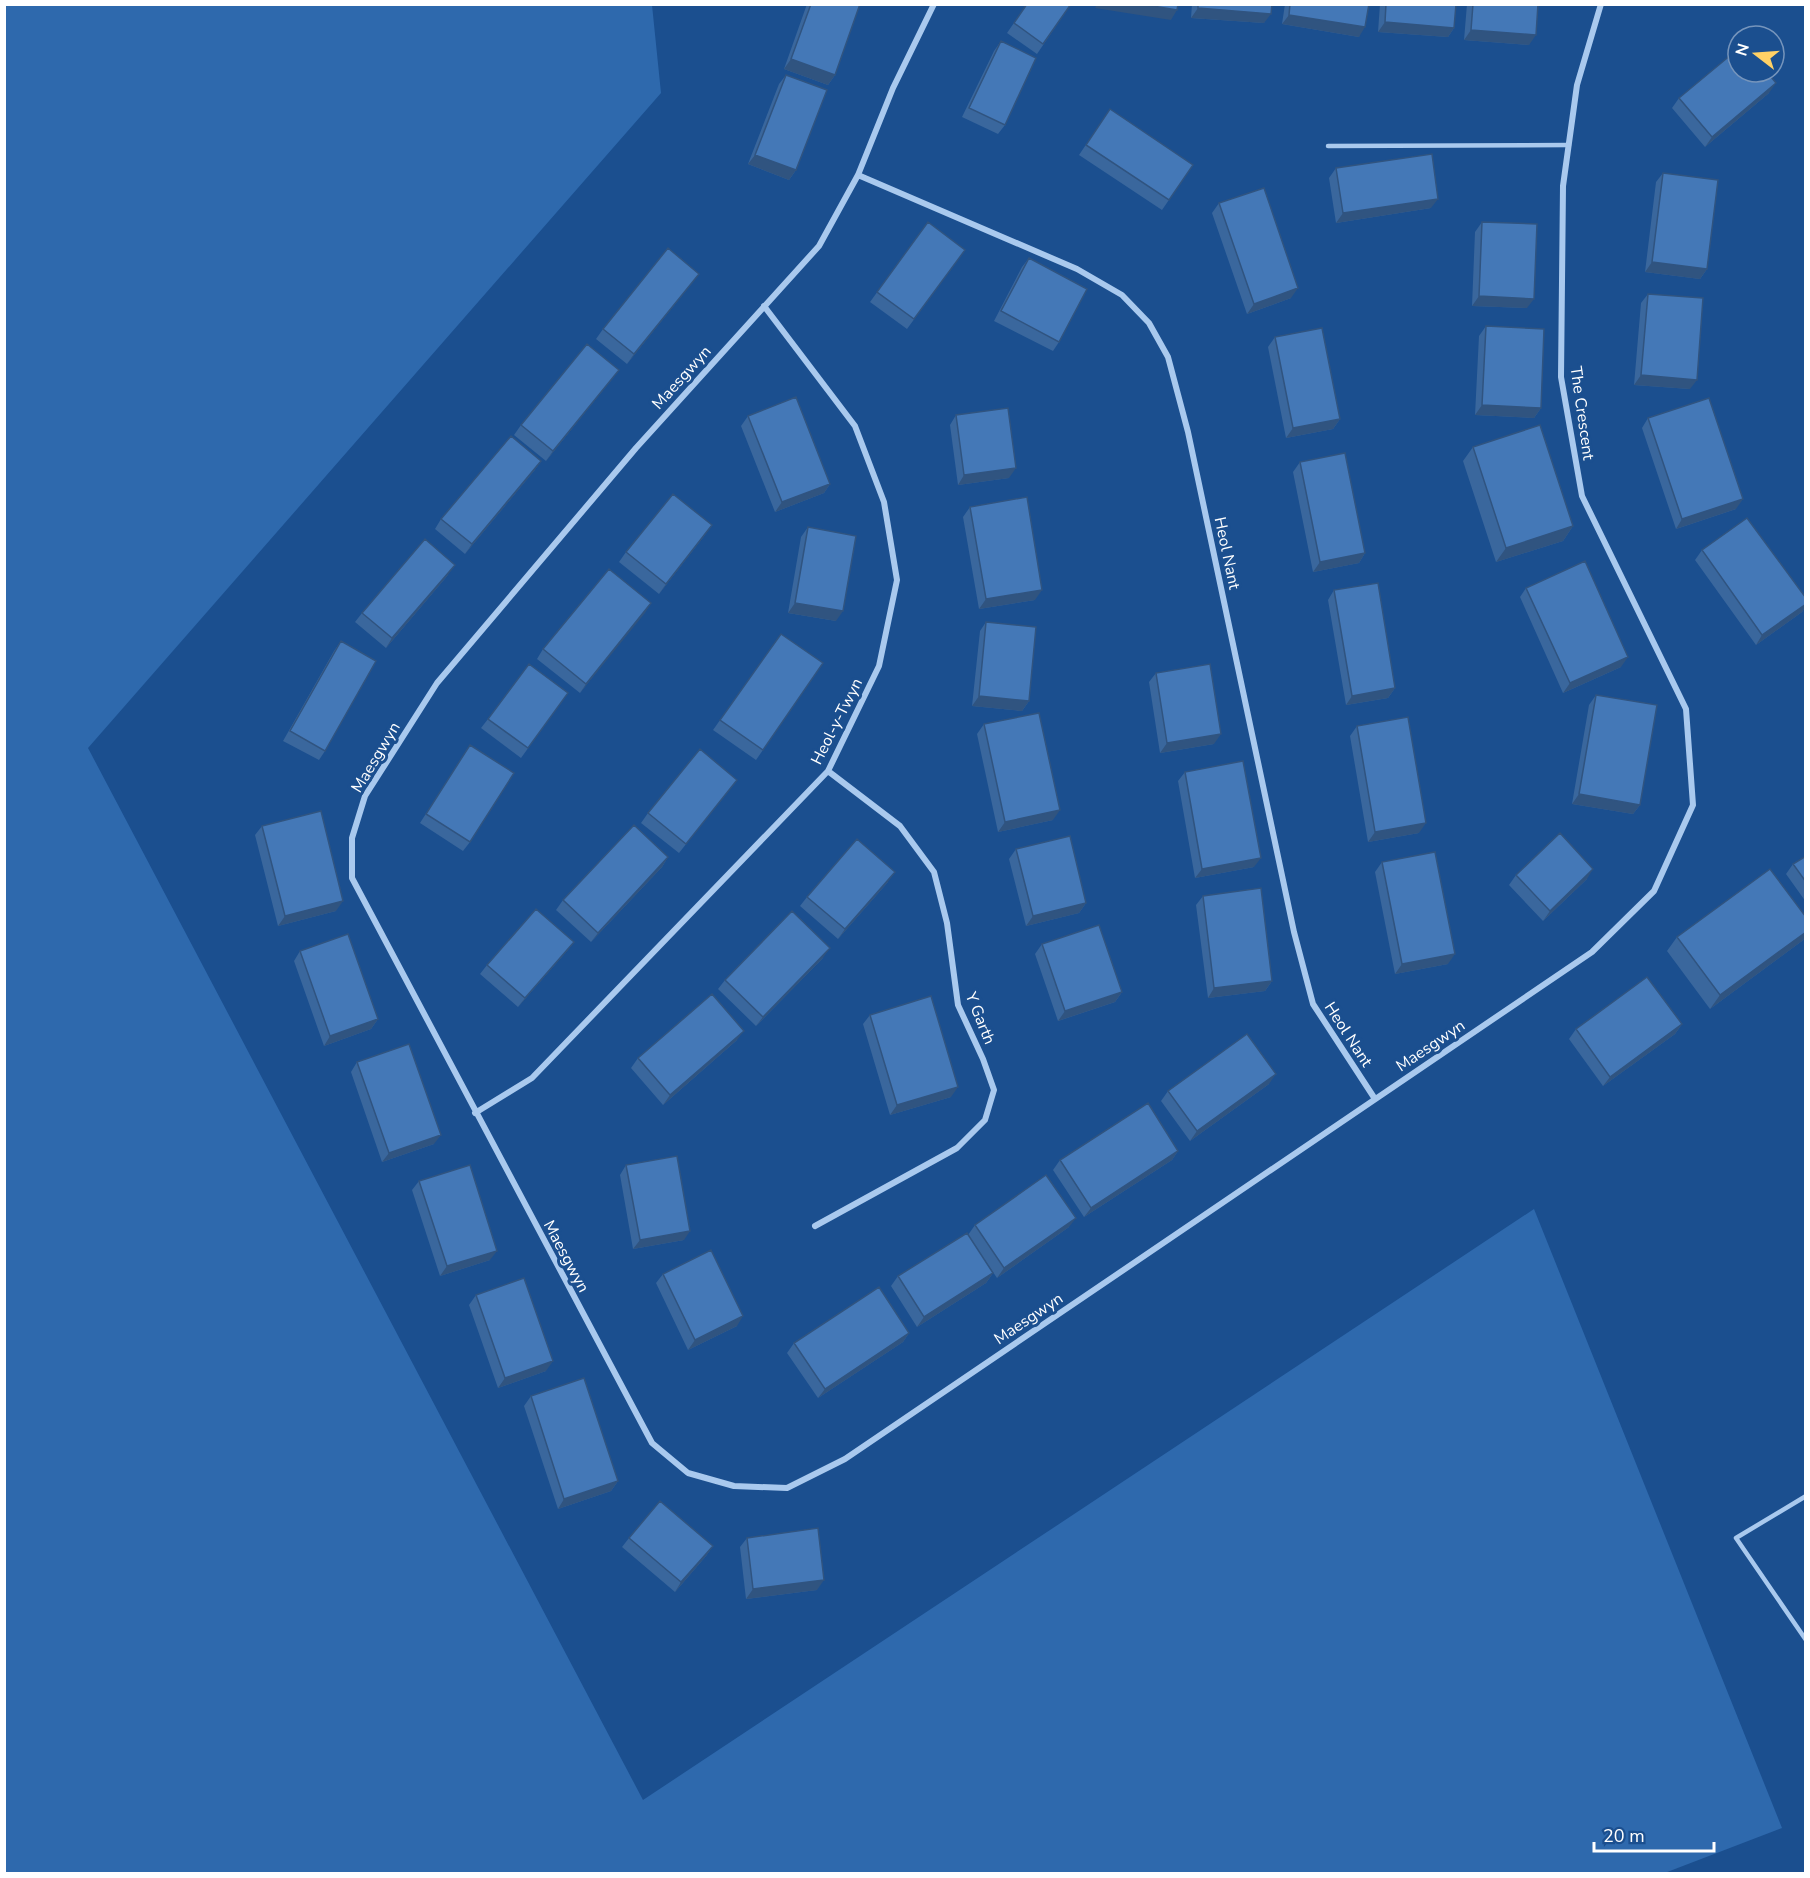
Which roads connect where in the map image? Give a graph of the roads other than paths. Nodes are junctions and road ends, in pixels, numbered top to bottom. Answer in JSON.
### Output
{"nodes":[{"id":1,"x":934,"y":4,"type":"edge"},
{"id":2,"x":1601,"y":4,"type":"edge"},
{"id":3,"x":1569,"y":145,"type":"junction"},
{"id":4,"x":1328,"y":146,"type":"dead end"},
{"id":5,"x":858,"y":176,"type":"junction"},
{"id":6,"x":764,"y":306,"type":"junction"},
{"id":7,"x":828,"y":771,"type":"junction"},
{"id":8,"x":1693,"y":805,"type":"joint"},
{"id":9,"x":1376,"y":1099,"type":"junction"},
{"id":10,"x":475,"y":1113,"type":"junction"},
{"id":11,"x":814,"y":1226,"type":"dead end"},
{"id":12,"x":1806,"y":1496,"type":"edge"},
{"id":13,"x":1806,"y":1640,"type":"edge"}],
"edges":[{"from":1,"to":5,"type":"street","name":"Maesgwyn"},
{"from":2,"to":3,"type":"street","name":"The Crescent"},
{"from":3,"to":4,"type":"lane"},
{"from":3,"to":8,"type":"street","name":"The Crescent"},
{"from":5,"to":6,"type":"street","name":"Maesgwyn"},
{"from":5,"to":9,"type":"street","name":"Heol Nant"},
{"from":6,"to":7,"type":"street","name":"Heol-y-Twyn"},
{"from":6,"to":10,"type":"street","name":"Maesgwyn"},
{"from":7,"to":10,"type":"street","name":"Heol-y-Twyn"},
{"from":7,"to":11,"type":"street","name":"Y Garth"},
{"from":8,"to":9,"type":"street","name":"Maesgwyn"},
{"from":9,"to":10,"type":"street","name":"Maesgwyn"},
{"from":12,"to":13,"type":"lane"}]}
